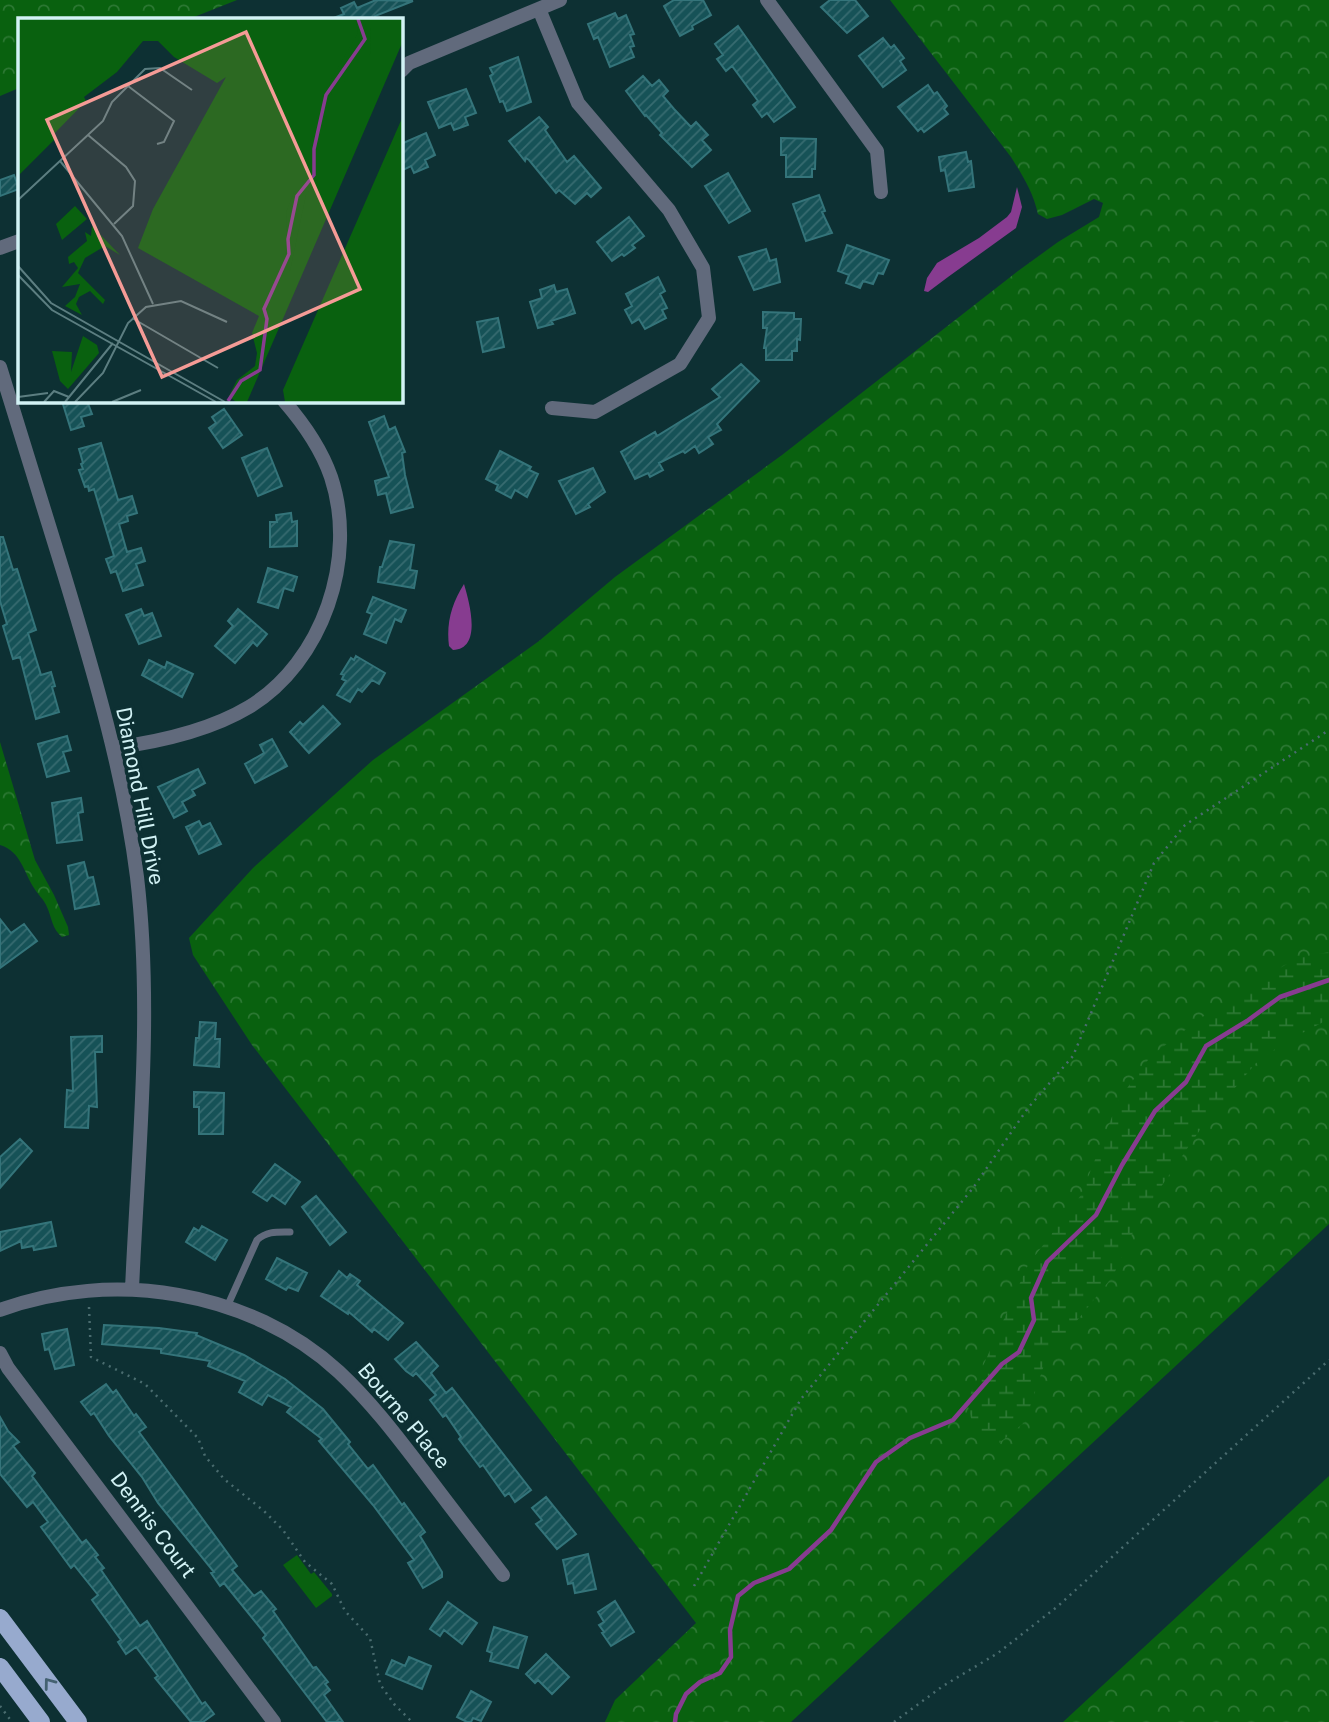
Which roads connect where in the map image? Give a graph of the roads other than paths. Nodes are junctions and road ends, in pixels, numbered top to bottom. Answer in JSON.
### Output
{"nodes":[{"id":1,"x":560,"y":0,"type":"edge"},
{"id":2,"x":767,"y":0,"type":"edge"},
{"id":3,"x":539,"y":9,"type":"junction"},
{"id":4,"x":402,"y":70,"type":"edge"},
{"id":5,"x":881,"y":192,"type":"dead end"},
{"id":6,"x":18,"y":241,"type":"edge"},
{"id":7,"x":0,"y":248,"type":"edge"},
{"id":8,"x":0,"y":367,"type":"edge"},
{"id":9,"x":285,"y":402,"type":"edge"},
{"id":10,"x":552,"y":408,"type":"dead end"},
{"id":11,"x":113,"y":748,"type":"junction"},
{"id":12,"x":289,"y":1232,"type":"dead end"},
{"id":13,"x":132,"y":1289,"type":"junction"},
{"id":14,"x":227,"y":1308,"type":"junction"},
{"id":15,"x":0,"y":1310,"type":"edge"},
{"id":16,"x":0,"y":1353,"type":"edge"},
{"id":17,"x":503,"y":1575,"type":"dead end"},
{"id":18,"x":0,"y":1618,"type":"edge"},
{"id":19,"x":0,"y":1667,"type":"edge"},
{"id":20,"x":41,"y":1722,"type":"edge"},
{"id":21,"x":78,"y":1722,"type":"edge"},
{"id":22,"x":274,"y":1722,"type":"edge"}],
"edges":[{"from":1,"to":3,"type":"street"},
{"from":2,"to":5,"type":"street"},
{"from":3,"to":4,"type":"street"},
{"from":3,"to":10,"type":"street"},
{"from":6,"to":7,"type":"street"},
{"from":8,"to":11,"type":"street","name":"Diamond Hill Drive"},
{"from":9,"to":11,"type":"street"},
{"from":11,"to":13,"type":"street","name":"Diamond Hill Drive"},
{"from":12,"to":14,"type":"lane"},
{"from":13,"to":14,"type":"street","name":"Bourne Place"},
{"from":13,"to":15,"type":"street","name":"Bourne Place"},
{"from":14,"to":17,"type":"street","name":"Bourne Place"},
{"from":16,"to":22,"type":"street","name":"Dennis Court"},
{"from":21,"to":18,"type":"main road","one_way":true},
{"from":19,"to":20,"type":"main road"}]}
